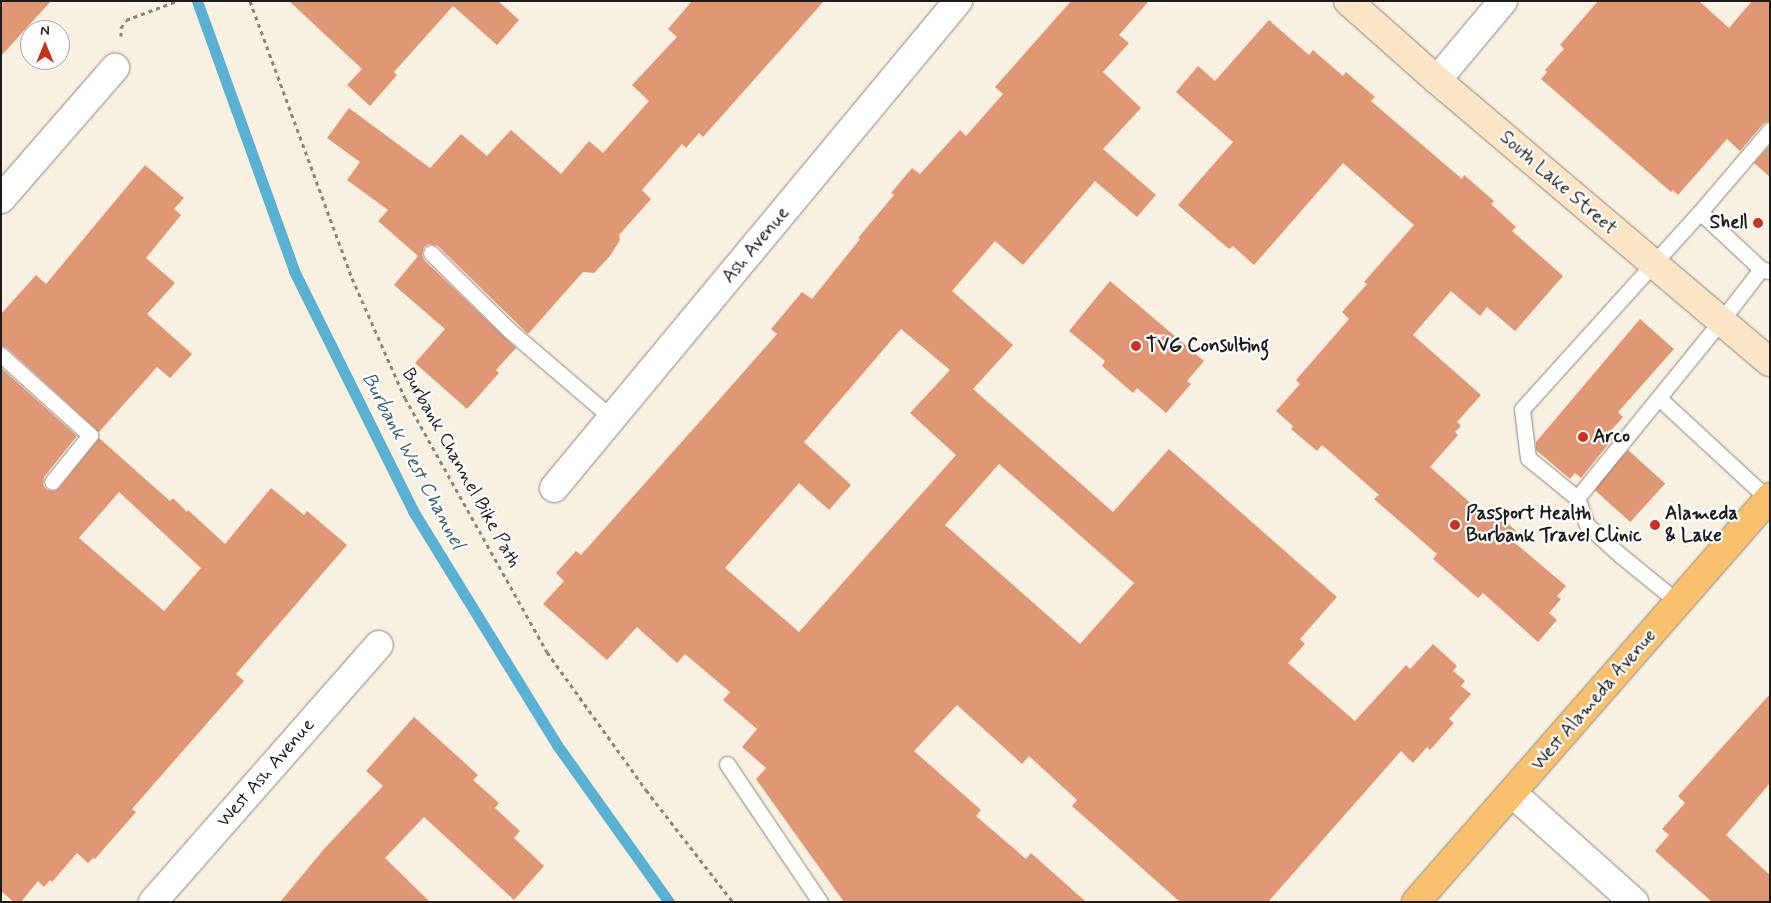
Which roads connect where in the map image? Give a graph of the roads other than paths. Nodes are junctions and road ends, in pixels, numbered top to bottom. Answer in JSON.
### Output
{"nodes":[{"id":1,"x":958,"y":1,"type":"edge"},
{"id":2,"x":1348,"y":1,"type":"edge"},
{"id":3,"x":1503,"y":1,"type":"edge"},
{"id":4,"x":115,"y":68,"type":"dead end"},
{"id":5,"x":1437,"y":80,"type":"junction"},
{"id":6,"x":1770,"y":130,"type":"edge"},
{"id":7,"x":1,"y":199,"type":"edge"},
{"id":8,"x":1700,"y":212,"type":"junction"},
{"id":9,"x":431,"y":253,"type":"dead end"},
{"id":10,"x":1652,"y":264,"type":"junction"},
{"id":11,"x":1765,"y":270,"type":"edge"},
{"id":12,"x":1721,"y":321,"type":"junction"},
{"id":13,"x":1,"y":354,"type":"edge"},
{"id":14,"x":1770,"y":362,"type":"edge"},
{"id":15,"x":1659,"y":398,"type":"junction"},
{"id":16,"x":612,"y":418,"type":"junction"},
{"id":17,"x":52,"y":482,"type":"dead end"},
{"id":18,"x":554,"y":488,"type":"dead end"},
{"id":19,"x":1577,"y":498,"type":"junction"},
{"id":20,"x":1769,"y":498,"type":"edge"},
{"id":21,"x":1679,"y":603,"type":"junction"},
{"id":22,"x":380,"y":645,"type":"dead end"},
{"id":23,"x":727,"y":764,"type":"dead end"},
{"id":24,"x":1512,"y":793,"type":"junction"},
{"id":25,"x":153,"y":902,"type":"edge"},
{"id":26,"x":820,"y":902,"type":"edge"},
{"id":27,"x":1416,"y":902,"type":"edge"},
{"id":28,"x":1634,"y":902,"type":"edge"}],
"edges":[{"from":1,"to":16,"type":"street","name":"Ash Avenue"},
{"from":2,"to":5,"type":"street","name":"South Lake Street"},
{"from":3,"to":5,"type":"street"},
{"from":4,"to":7,"type":"street"},
{"from":5,"to":10,"type":"street","name":"South Lake Street"},
{"from":6,"to":8,"type":"lane"},
{"from":8,"to":10,"type":"lane"},
{"from":8,"to":11,"type":"lane"},
{"from":9,"to":16,"type":"lane"},
{"from":10,"to":12,"type":"street","name":"South Lake Street"},
{"from":10,"to":19,"type":"lane"},
{"from":11,"to":12,"type":"lane"},
{"from":12,"to":14,"type":"street","name":"South Lake Street"},
{"from":12,"to":15,"type":"lane"},
{"from":13,"to":17,"type":"lane"},
{"from":15,"to":19,"type":"lane"},
{"from":15,"to":20,"type":"lane"},
{"from":16,"to":18,"type":"street","name":"Ash Avenue"},
{"from":19,"to":21,"type":"lane"},
{"from":20,"to":21,"type":"main road","name":"West Alameda Avenue"},
{"from":21,"to":24,"type":"main road","name":"West Alameda Avenue"},
{"from":22,"to":25,"type":"street","name":"West Ash Avenue"},
{"from":23,"to":26,"type":"lane"},
{"from":24,"to":27,"type":"main road","name":"West Alameda Avenue"},
{"from":24,"to":28,"type":"street"}]}
